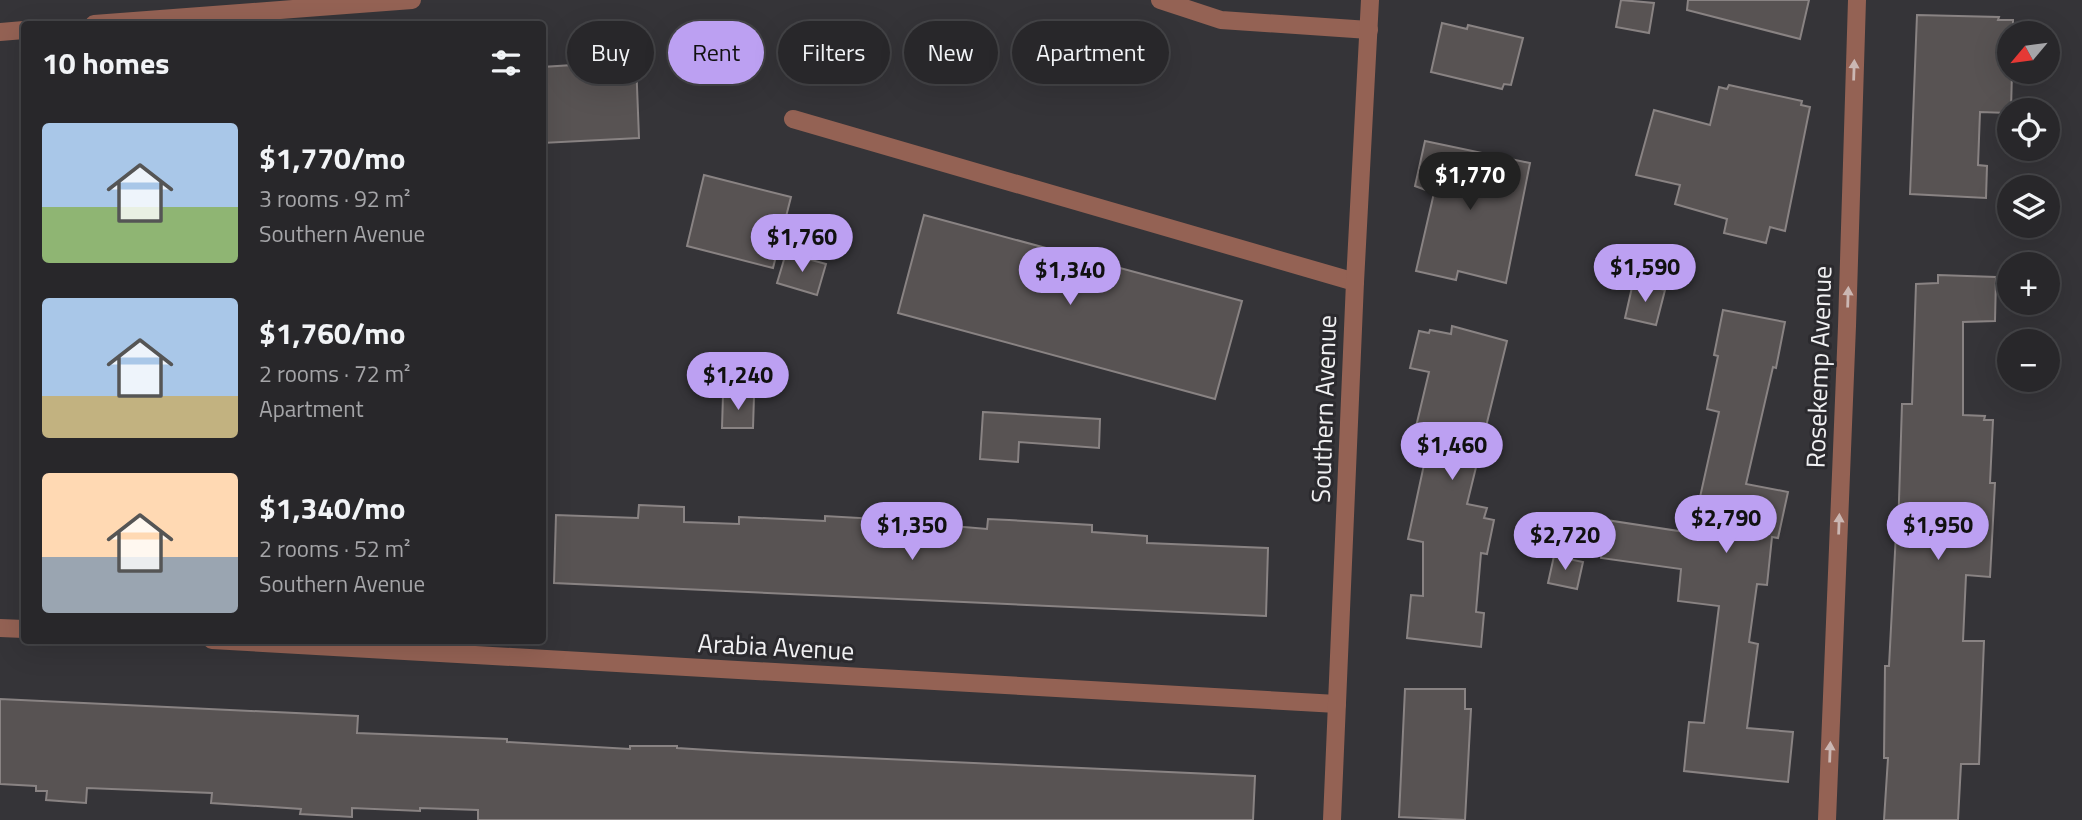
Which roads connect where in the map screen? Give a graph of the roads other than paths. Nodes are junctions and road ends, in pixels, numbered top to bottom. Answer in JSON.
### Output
{"nodes":[{"id":1,"x":412,"y":0,"type":"edge"},
{"id":2,"x":1160,"y":0,"type":"edge"},
{"id":3,"x":1370,"y":0,"type":"edge"},
{"id":4,"x":1857,"y":0,"type":"edge"},
{"id":5,"x":134,"y":21,"type":"edge"},
{"id":6,"x":21,"y":30,"type":"edge"},
{"id":7,"x":1369,"y":30,"type":"junction"},
{"id":8,"x":0,"y":32,"type":"edge"},
{"id":9,"x":793,"y":119,"type":"dead end"},
{"id":10,"x":1355,"y":282,"type":"junction"},
{"id":11,"x":0,"y":628,"type":"edge"},
{"id":12,"x":21,"y":629,"type":"edge"},
{"id":13,"x":282,"y":644,"type":"edge"},
{"id":14,"x":1337,"y":704,"type":"junction"},
{"id":15,"x":1332,"y":820,"type":"edge"},
{"id":16,"x":1827,"y":820,"type":"edge"}],
"edges":[{"from":1,"to":5,"type":"street"},
{"from":2,"to":7,"type":"street"},
{"from":3,"to":7,"type":"street","name":"Southern Avenue"},
{"from":16,"to":4,"type":"street","name":"Rosekemp Avenue","one_way":true},
{"from":6,"to":8,"type":"street"},
{"from":7,"to":10,"type":"street","name":"Southern Avenue"},
{"from":9,"to":10,"type":"street"},
{"from":10,"to":14,"type":"street","name":"Southern Avenue"},
{"from":11,"to":12,"type":"street"},
{"from":13,"to":14,"type":"street","name":"Arabia Avenue"},
{"from":14,"to":15,"type":"street","name":"Southern Avenue"}]}
